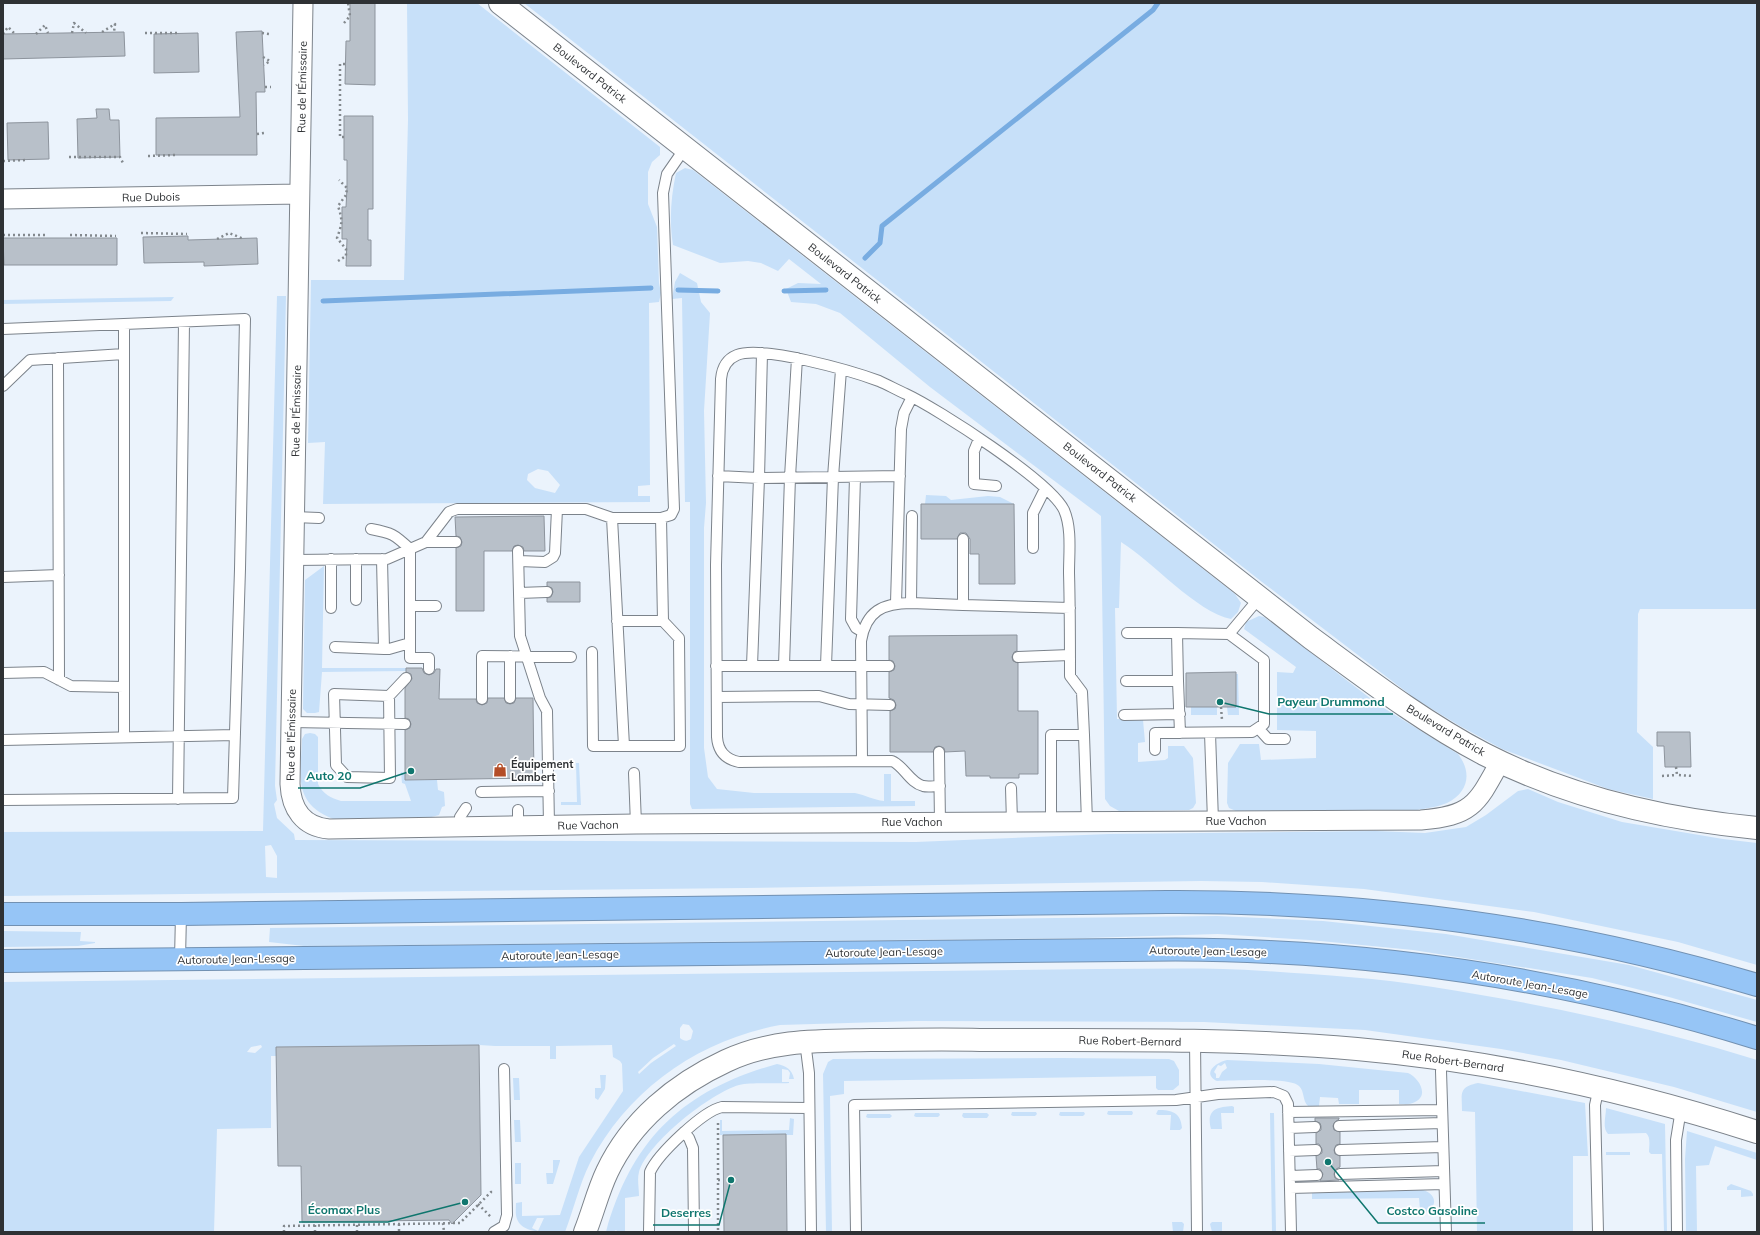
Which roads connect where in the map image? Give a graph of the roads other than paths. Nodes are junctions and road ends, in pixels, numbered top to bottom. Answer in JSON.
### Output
{"nodes":[{"id":1,"x":303,"y":3,"type":"edge"},
{"id":2,"x":500,"y":3,"type":"edge"},
{"id":3,"x":685,"y":148,"type":"junction"},
{"id":4,"x":299,"y":194,"type":"junction"},
{"id":5,"x":3,"y":199,"type":"edge"},
{"id":6,"x":184,"y":322,"type":"junction"},
{"id":7,"x":124,"y":324,"type":"junction"},
{"id":8,"x":3,"y":328,"type":"edge"},
{"id":9,"x":762,"y":353,"type":"junction"},
{"id":10,"x":124,"y":354,"type":"junction"},
{"id":11,"x":58,"y":358,"type":"junction"},
{"id":12,"x":797,"y":358,"type":"junction"},
{"id":13,"x":841,"y":370,"type":"junction"},
{"id":14,"x":3,"y":386,"type":"edge"},
{"id":15,"x":912,"y":397,"type":"junction"},
{"id":16,"x":979,"y":439,"type":"junction"},
{"id":17,"x":718,"y":476,"type":"junction"},
{"id":18,"x":900,"y":476,"type":"junction"},
{"id":19,"x":790,"y":477,"type":"junction"},
{"id":20,"x":833,"y":477,"type":"junction"},
{"id":21,"x":855,"y":477,"type":"junction"},
{"id":22,"x":759,"y":478,"type":"junction"},
{"id":23,"x":996,"y":486,"type":"dead end"},
{"id":24,"x":1045,"y":489,"type":"junction"},
{"id":25,"x":556,"y":509,"type":"junction"},
{"id":26,"x":912,"y":516,"type":"dead end"},
{"id":27,"x":294,"y":517,"type":"junction"},
{"id":28,"x":319,"y":518,"type":"dead end"},
{"id":29,"x":612,"y":518,"type":"junction"},
{"id":30,"x":661,"y":518,"type":"junction"},
{"id":31,"x":371,"y":529,"type":"dead end"},
{"id":32,"x":963,"y":539,"type":"dead end"},
{"id":33,"x":426,"y":542,"type":"junction"},
{"id":34,"x":456,"y":542,"type":"dead end"},
{"id":35,"x":1034,"y":548,"type":"dead end"},
{"id":36,"x":410,"y":549,"type":"junction"},
{"id":37,"x":356,"y":559,"type":"junction"},
{"id":38,"x":382,"y":559,"type":"junction"},
{"id":39,"x":294,"y":560,"type":"junction"},
{"id":40,"x":331,"y":560,"type":"junction"},
{"id":41,"x":59,"y":575,"type":"junction"},
{"id":42,"x":3,"y":577,"type":"edge"},
{"id":43,"x":547,"y":592,"type":"dead end"},
{"id":44,"x":519,"y":593,"type":"junction"},
{"id":45,"x":1260,"y":598,"type":"junction"},
{"id":46,"x":356,"y":600,"type":"dead end"},
{"id":47,"x":896,"y":603,"type":"junction"},
{"id":48,"x":911,"y":603,"type":"junction"},
{"id":49,"x":963,"y":605,"type":"junction"},
{"id":50,"x":410,"y":606,"type":"junction"},
{"id":51,"x":436,"y":606,"type":"dead end"},
{"id":52,"x":331,"y":608,"type":"dead end"},
{"id":53,"x":1070,"y":608,"type":"junction"},
{"id":54,"x":617,"y":620,"type":"junction"},
{"id":55,"x":663,"y":621,"type":"junction"},
{"id":56,"x":863,"y":632,"type":"junction"},
{"id":57,"x":1127,"y":633,"type":"dead end"},
{"id":58,"x":1177,"y":633,"type":"junction"},
{"id":59,"x":1229,"y":634,"type":"junction"},
{"id":60,"x":410,"y":643,"type":"junction"},
{"id":61,"x":334,"y":647,"type":"dead end"},
{"id":62,"x":384,"y":649,"type":"junction"},
{"id":63,"x":592,"y":652,"type":"dead end"},
{"id":64,"x":1070,"y":655,"type":"junction"},
{"id":65,"x":510,"y":656,"type":"junction"},
{"id":66,"x":527,"y":656,"type":"junction"},
{"id":67,"x":571,"y":656,"type":"dead end"},
{"id":68,"x":1018,"y":657,"type":"dead end"},
{"id":69,"x":716,"y":666,"type":"junction"},
{"id":70,"x":752,"y":666,"type":"junction"},
{"id":71,"x":784,"y":666,"type":"junction"},
{"id":72,"x":826,"y":666,"type":"junction"},
{"id":73,"x":861,"y":666,"type":"junction"},
{"id":74,"x":889,"y":666,"type":"dead end"},
{"id":75,"x":429,"y":668,"type":"dead end"},
{"id":76,"x":3,"y":673,"type":"edge"},
{"id":77,"x":406,"y":678,"type":"dead end"},
{"id":78,"x":60,"y":680,"type":"junction"},
{"id":79,"x":1126,"y":681,"type":"dead end"},
{"id":80,"x":1178,"y":681,"type":"junction"},
{"id":81,"x":124,"y":686,"type":"junction"},
{"id":82,"x":389,"y":696,"type":"junction"},
{"id":83,"x":717,"y":697,"type":"junction"},
{"id":84,"x":482,"y":698,"type":"dead end"},
{"id":85,"x":510,"y":698,"type":"dead end"},
{"id":86,"x":862,"y":705,"type":"junction"},
{"id":87,"x":890,"y":705,"type":"dead end"},
{"id":88,"x":1180,"y":714,"type":"junction"},
{"id":89,"x":1124,"y":715,"type":"dead end"},
{"id":90,"x":291,"y":722,"type":"junction"},
{"id":91,"x":334,"y":723,"type":"junction"},
{"id":92,"x":390,"y":724,"type":"junction"},
{"id":93,"x":405,"y":724,"type":"dead end"},
{"id":94,"x":1258,"y":728,"type":"junction"},
{"id":95,"x":1180,"y":732,"type":"junction"},
{"id":96,"x":1210,"y":733,"type":"junction"},
{"id":97,"x":235,"y":734,"type":"junction"},
{"id":98,"x":1084,"y":734,"type":"junction"},
{"id":99,"x":180,"y":736,"type":"junction"},
{"id":100,"x":124,"y":737,"type":"junction"},
{"id":101,"x":1285,"y":739,"type":"dead end"},
{"id":102,"x":3,"y":740,"type":"edge"},
{"id":103,"x":624,"y":746,"type":"junction"},
{"id":104,"x":1155,"y":750,"type":"dead end"},
{"id":105,"x":939,"y":752,"type":"dead end"},
{"id":106,"x":862,"y":761,"type":"junction"},
{"id":107,"x":1500,"y":762,"type":"junction"},
{"id":108,"x":634,"y":773,"type":"dead end"},
{"id":109,"x":940,"y":786,"type":"junction"},
{"id":110,"x":1011,"y":788,"type":"dead end"},
{"id":111,"x":549,"y":791,"type":"junction"},
{"id":112,"x":481,"y":792,"type":"dead end"},
{"id":113,"x":178,"y":799,"type":"junction"},
{"id":114,"x":3,"y":800,"type":"edge"},
{"id":115,"x":466,"y":808,"type":"dead end"},
{"id":116,"x":300,"y":816,"type":"joint"},
{"id":117,"x":1213,"y":821,"type":"junction"},
{"id":118,"x":940,"y":822,"type":"junction"},
{"id":119,"x":1012,"y":822,"type":"junction"},
{"id":120,"x":1051,"y":822,"type":"junction"},
{"id":121,"x":1087,"y":822,"type":"junction"},
{"id":122,"x":636,"y":824,"type":"junction"},
{"id":123,"x":549,"y":825,"type":"junction"},
{"id":124,"x":460,"y":827,"type":"junction"},
{"id":125,"x":1757,"y":828,"type":"edge"},
{"id":126,"x":3,"y":914,"type":"edge"},
{"id":127,"x":181,"y":914,"type":"junction"},
{"id":128,"x":180,"y":959,"type":"junction"},
{"id":129,"x":3,"y":961,"type":"edge"},
{"id":130,"x":1757,"y":985,"type":"edge"},
{"id":131,"x":1757,"y":1038,"type":"edge"},
{"id":132,"x":805,"y":1041,"type":"junction"},
{"id":133,"x":1195,"y":1042,"type":"junction"},
{"id":134,"x":1443,"y":1059,"type":"junction"},
{"id":135,"x":504,"y":1069,"type":"dead end"},
{"id":136,"x":1599,"y":1087,"type":"junction"},
{"id":137,"x":1195,"y":1097,"type":"junction"},
{"id":138,"x":809,"y":1108,"type":"junction"},
{"id":139,"x":1681,"y":1109,"type":"junction"},
{"id":140,"x":1442,"y":1110,"type":"junction"},
{"id":141,"x":1288,"y":1112,"type":"junction"},
{"id":142,"x":1442,"y":1123,"type":"junction"},
{"id":143,"x":1339,"y":1126,"type":"dead end"},
{"id":144,"x":1316,"y":1127,"type":"dead end"},
{"id":145,"x":1289,"y":1128,"type":"junction"},
{"id":146,"x":684,"y":1132,"type":"junction"},
{"id":147,"x":1757,"y":1132,"type":"edge"},
{"id":148,"x":1443,"y":1147,"type":"junction"},
{"id":149,"x":1316,"y":1150,"type":"dead end"},
{"id":150,"x":1340,"y":1150,"type":"dead end"},
{"id":151,"x":1289,"y":1152,"type":"junction"},
{"id":152,"x":1444,"y":1172,"type":"junction"},
{"id":153,"x":1340,"y":1174,"type":"dead end"},
{"id":154,"x":1317,"y":1175,"type":"dead end"},
{"id":155,"x":1290,"y":1176,"type":"junction"},
{"id":156,"x":1444,"y":1184,"type":"junction"},
{"id":157,"x":1290,"y":1188,"type":"junction"},
{"id":158,"x":508,"y":1229,"type":"edge"},
{"id":159,"x":494,"y":1232,"type":"edge"},
{"id":160,"x":586,"y":1232,"type":"edge"},
{"id":161,"x":649,"y":1232,"type":"edge"},
{"id":162,"x":694,"y":1232,"type":"edge"},
{"id":163,"x":811,"y":1232,"type":"edge"},
{"id":164,"x":856,"y":1232,"type":"edge"},
{"id":165,"x":1197,"y":1232,"type":"edge"},
{"id":166,"x":1291,"y":1232,"type":"edge"},
{"id":167,"x":1446,"y":1232,"type":"edge"},
{"id":168,"x":1598,"y":1232,"type":"edge"},
{"id":169,"x":1677,"y":1232,"type":"edge"}],
"edges":[{"from":1,"to":4,"type":"street","name":"Rue de l'Émissaire"},
{"from":2,"to":3,"type":"street","name":"Boulevard Patrick"},
{"from":3,"to":30,"type":"lane"},
{"from":3,"to":45,"type":"street","name":"Boulevard Patrick"},
{"from":4,"to":5,"type":"street","name":"Rue Dubois"},
{"from":4,"to":27,"type":"street","name":"Rue de l'Émissaire"},
{"from":6,"to":7,"type":"lane"},
{"from":6,"to":97,"type":"lane"},
{"from":6,"to":99,"type":"lane"},
{"from":7,"to":8,"type":"lane"},
{"from":7,"to":10,"type":"lane"},
{"from":9,"to":12,"type":"lane"},
{"from":9,"to":17,"type":"lane"},
{"from":9,"to":22,"type":"lane"},
{"from":10,"to":11,"type":"lane"},
{"from":10,"to":81,"type":"lane"},
{"from":11,"to":14,"type":"lane"},
{"from":11,"to":41,"type":"lane"},
{"from":12,"to":13,"type":"lane"},
{"from":12,"to":19,"type":"lane"},
{"from":13,"to":15,"type":"lane"},
{"from":13,"to":20,"type":"lane"},
{"from":15,"to":16,"type":"lane"},
{"from":15,"to":18,"type":"lane"},
{"from":16,"to":23,"type":"lane"},
{"from":16,"to":24,"type":"lane"},
{"from":17,"to":22,"type":"lane"},
{"from":17,"to":69,"type":"lane"},
{"from":18,"to":21,"type":"lane"},
{"from":18,"to":47,"type":"lane"},
{"from":19,"to":20,"type":"lane"},
{"from":19,"to":22,"type":"lane"},
{"from":19,"to":71,"type":"lane"},
{"from":20,"to":21,"type":"lane"},
{"from":20,"to":72,"type":"lane"},
{"from":21,"to":56,"type":"lane"},
{"from":22,"to":70,"type":"lane"},
{"from":24,"to":35,"type":"lane"},
{"from":24,"to":53,"type":"lane"},
{"from":25,"to":29,"type":"lane"},
{"from":25,"to":33,"type":"lane"},
{"from":25,"to":44,"type":"lane"},
{"from":26,"to":48,"type":"lane"},
{"from":27,"to":28,"type":"lane"},
{"from":27,"to":39,"type":"street","name":"Rue de l'Émissaire"},
{"from":29,"to":30,"type":"lane"},
{"from":29,"to":54,"type":"lane"},
{"from":30,"to":55,"type":"lane"},
{"from":31,"to":36,"type":"lane"},
{"from":32,"to":49,"type":"lane"},
{"from":33,"to":34,"type":"lane"},
{"from":33,"to":36,"type":"lane"},
{"from":36,"to":38,"type":"lane"},
{"from":36,"to":50,"type":"lane"},
{"from":37,"to":38,"type":"lane"},
{"from":37,"to":40,"type":"lane"},
{"from":37,"to":46,"type":"lane"},
{"from":38,"to":62,"type":"lane"},
{"from":39,"to":40,"type":"lane"},
{"from":39,"to":90,"type":"street","name":"Rue de l'Émissaire"},
{"from":40,"to":52,"type":"lane"},
{"from":41,"to":42,"type":"lane"},
{"from":41,"to":78,"type":"lane"},
{"from":43,"to":44,"type":"lane"},
{"from":44,"to":66,"type":"lane"},
{"from":45,"to":59,"type":"lane"},
{"from":45,"to":107,"type":"street","name":"Boulevard Patrick"},
{"from":47,"to":48,"type":"lane"},
{"from":47,"to":56,"type":"lane"},
{"from":48,"to":49,"type":"lane"},
{"from":49,"to":53,"type":"lane"},
{"from":50,"to":51,"type":"lane"},
{"from":50,"to":60,"type":"lane"},
{"from":53,"to":64,"type":"lane"},
{"from":54,"to":55,"type":"lane"},
{"from":54,"to":103,"type":"lane"},
{"from":55,"to":103,"type":"lane"},
{"from":56,"to":73,"type":"lane"},
{"from":57,"to":58,"type":"lane"},
{"from":58,"to":59,"type":"lane"},
{"from":58,"to":80,"type":"lane"},
{"from":59,"to":94,"type":"lane"},
{"from":60,"to":62,"type":"lane"},
{"from":60,"to":75,"type":"lane"},
{"from":61,"to":62,"type":"lane"},
{"from":63,"to":103,"type":"lane"},
{"from":64,"to":68,"type":"lane"},
{"from":64,"to":98,"type":"lane"},
{"from":65,"to":66,"type":"lane"},
{"from":65,"to":84,"type":"lane"},
{"from":65,"to":85,"type":"lane"},
{"from":66,"to":67,"type":"lane"},
{"from":66,"to":111,"type":"lane"},
{"from":69,"to":70,"type":"lane"},
{"from":69,"to":83,"type":"lane"},
{"from":70,"to":71,"type":"lane"},
{"from":71,"to":72,"type":"lane"},
{"from":72,"to":73,"type":"lane"},
{"from":73,"to":74,"type":"lane"},
{"from":73,"to":86,"type":"lane"},
{"from":76,"to":78,"type":"lane"},
{"from":77,"to":82,"type":"lane"},
{"from":78,"to":81,"type":"lane"},
{"from":79,"to":80,"type":"lane"},
{"from":80,"to":88,"type":"lane"},
{"from":81,"to":100,"type":"lane"},
{"from":82,"to":91,"type":"lane"},
{"from":82,"to":92,"type":"lane"},
{"from":83,"to":86,"type":"lane"},
{"from":83,"to":106,"type":"lane"},
{"from":86,"to":87,"type":"lane"},
{"from":86,"to":106,"type":"lane"},
{"from":88,"to":89,"type":"lane"},
{"from":88,"to":95,"type":"lane"},
{"from":90,"to":91,"type":"lane"},
{"from":90,"to":116,"type":"street","name":"Rue de l'Émissaire"},
{"from":91,"to":92,"type":"lane"},
{"from":91,"to":92,"type":"lane"},
{"from":92,"to":93,"type":"lane"},
{"from":94,"to":96,"type":"lane"},
{"from":94,"to":101,"type":"lane"},
{"from":95,"to":96,"type":"lane"},
{"from":95,"to":104,"type":"lane"},
{"from":96,"to":117,"type":"lane"},
{"from":97,"to":99,"type":"lane"},
{"from":97,"to":113,"type":"lane"},
{"from":98,"to":120,"type":"lane"},
{"from":98,"to":121,"type":"lane"},
{"from":99,"to":100,"type":"lane"},
{"from":99,"to":113,"type":"lane"},
{"from":100,"to":102,"type":"lane"},
{"from":105,"to":109,"type":"lane"},
{"from":106,"to":109,"type":"lane"},
{"from":107,"to":117,"type":"street","name":"Rue Vachon"},
{"from":107,"to":125,"type":"street","name":"Boulevard Patrick"},
{"from":108,"to":122,"type":"lane"},
{"from":109,"to":118,"type":"lane"},
{"from":110,"to":119,"type":"lane"},
{"from":111,"to":112,"type":"lane"},
{"from":111,"to":123,"type":"lane"},
{"from":113,"to":114,"type":"lane"},
{"from":115,"to":124,"type":"lane"},
{"from":116,"to":124,"type":"street","name":"Rue Vachon"},
{"from":117,"to":121,"type":"street","name":"Rue Vachon"},
{"from":118,"to":119,"type":"street","name":"Rue Vachon"},
{"from":118,"to":122,"type":"street","name":"Rue Vachon"},
{"from":119,"to":120,"type":"street","name":"Rue Vachon"},
{"from":120,"to":121,"type":"street","name":"Rue Vachon"},
{"from":122,"to":123,"type":"street","name":"Rue Vachon"},
{"from":123,"to":124,"type":"street","name":"Rue Vachon"},
{"from":126,"to":127,"type":"highway"},
{"from":127,"to":128,"type":"lane"},
{"from":127,"to":130,"type":"highway"},
{"from":128,"to":129,"type":"highway","name":"Autoroute Jean-Lesage"},
{"from":128,"to":131,"type":"highway","name":"Autoroute Jean-Lesage"},
{"from":132,"to":133,"type":"street","name":"Rue Robert-Bernard"},
{"from":132,"to":138,"type":"lane"},
{"from":132,"to":160,"type":"street","name":"Rue Robert-Bernard"},
{"from":133,"to":134,"type":"street","name":"Rue Robert-Bernard"},
{"from":133,"to":137,"type":"lane"},
{"from":134,"to":136,"type":"street","name":"Rue Robert-Bernard"},
{"from":134,"to":140,"type":"lane"},
{"from":135,"to":158,"type":"lane"},
{"from":136,"to":139,"type":"street","name":"Rue Robert-Bernard"},
{"from":136,"to":168,"type":"lane"},
{"from":137,"to":141,"type":"lane"},
{"from":137,"to":164,"type":"lane"},
{"from":137,"to":165,"type":"lane"},
{"from":138,"to":146,"type":"lane"},
{"from":138,"to":163,"type":"lane"},
{"from":139,"to":147,"type":"street","name":"Rue Robert-Bernard"},
{"from":139,"to":169,"type":"lane"},
{"from":140,"to":141,"type":"lane"},
{"from":140,"to":142,"type":"lane"},
{"from":141,"to":145,"type":"lane"},
{"from":142,"to":143,"type":"lane"},
{"from":142,"to":148,"type":"lane"},
{"from":144,"to":145,"type":"lane"},
{"from":145,"to":151,"type":"lane"},
{"from":146,"to":161,"type":"lane"},
{"from":146,"to":162,"type":"lane"},
{"from":148,"to":150,"type":"lane"},
{"from":148,"to":152,"type":"lane"},
{"from":149,"to":151,"type":"lane"},
{"from":151,"to":155,"type":"lane"},
{"from":152,"to":153,"type":"lane"},
{"from":152,"to":156,"type":"lane"},
{"from":154,"to":155,"type":"lane"},
{"from":155,"to":157,"type":"lane"},
{"from":156,"to":157,"type":"lane"},
{"from":156,"to":167,"type":"lane"},
{"from":157,"to":166,"type":"lane"},
{"from":158,"to":159,"type":"lane"}]}
